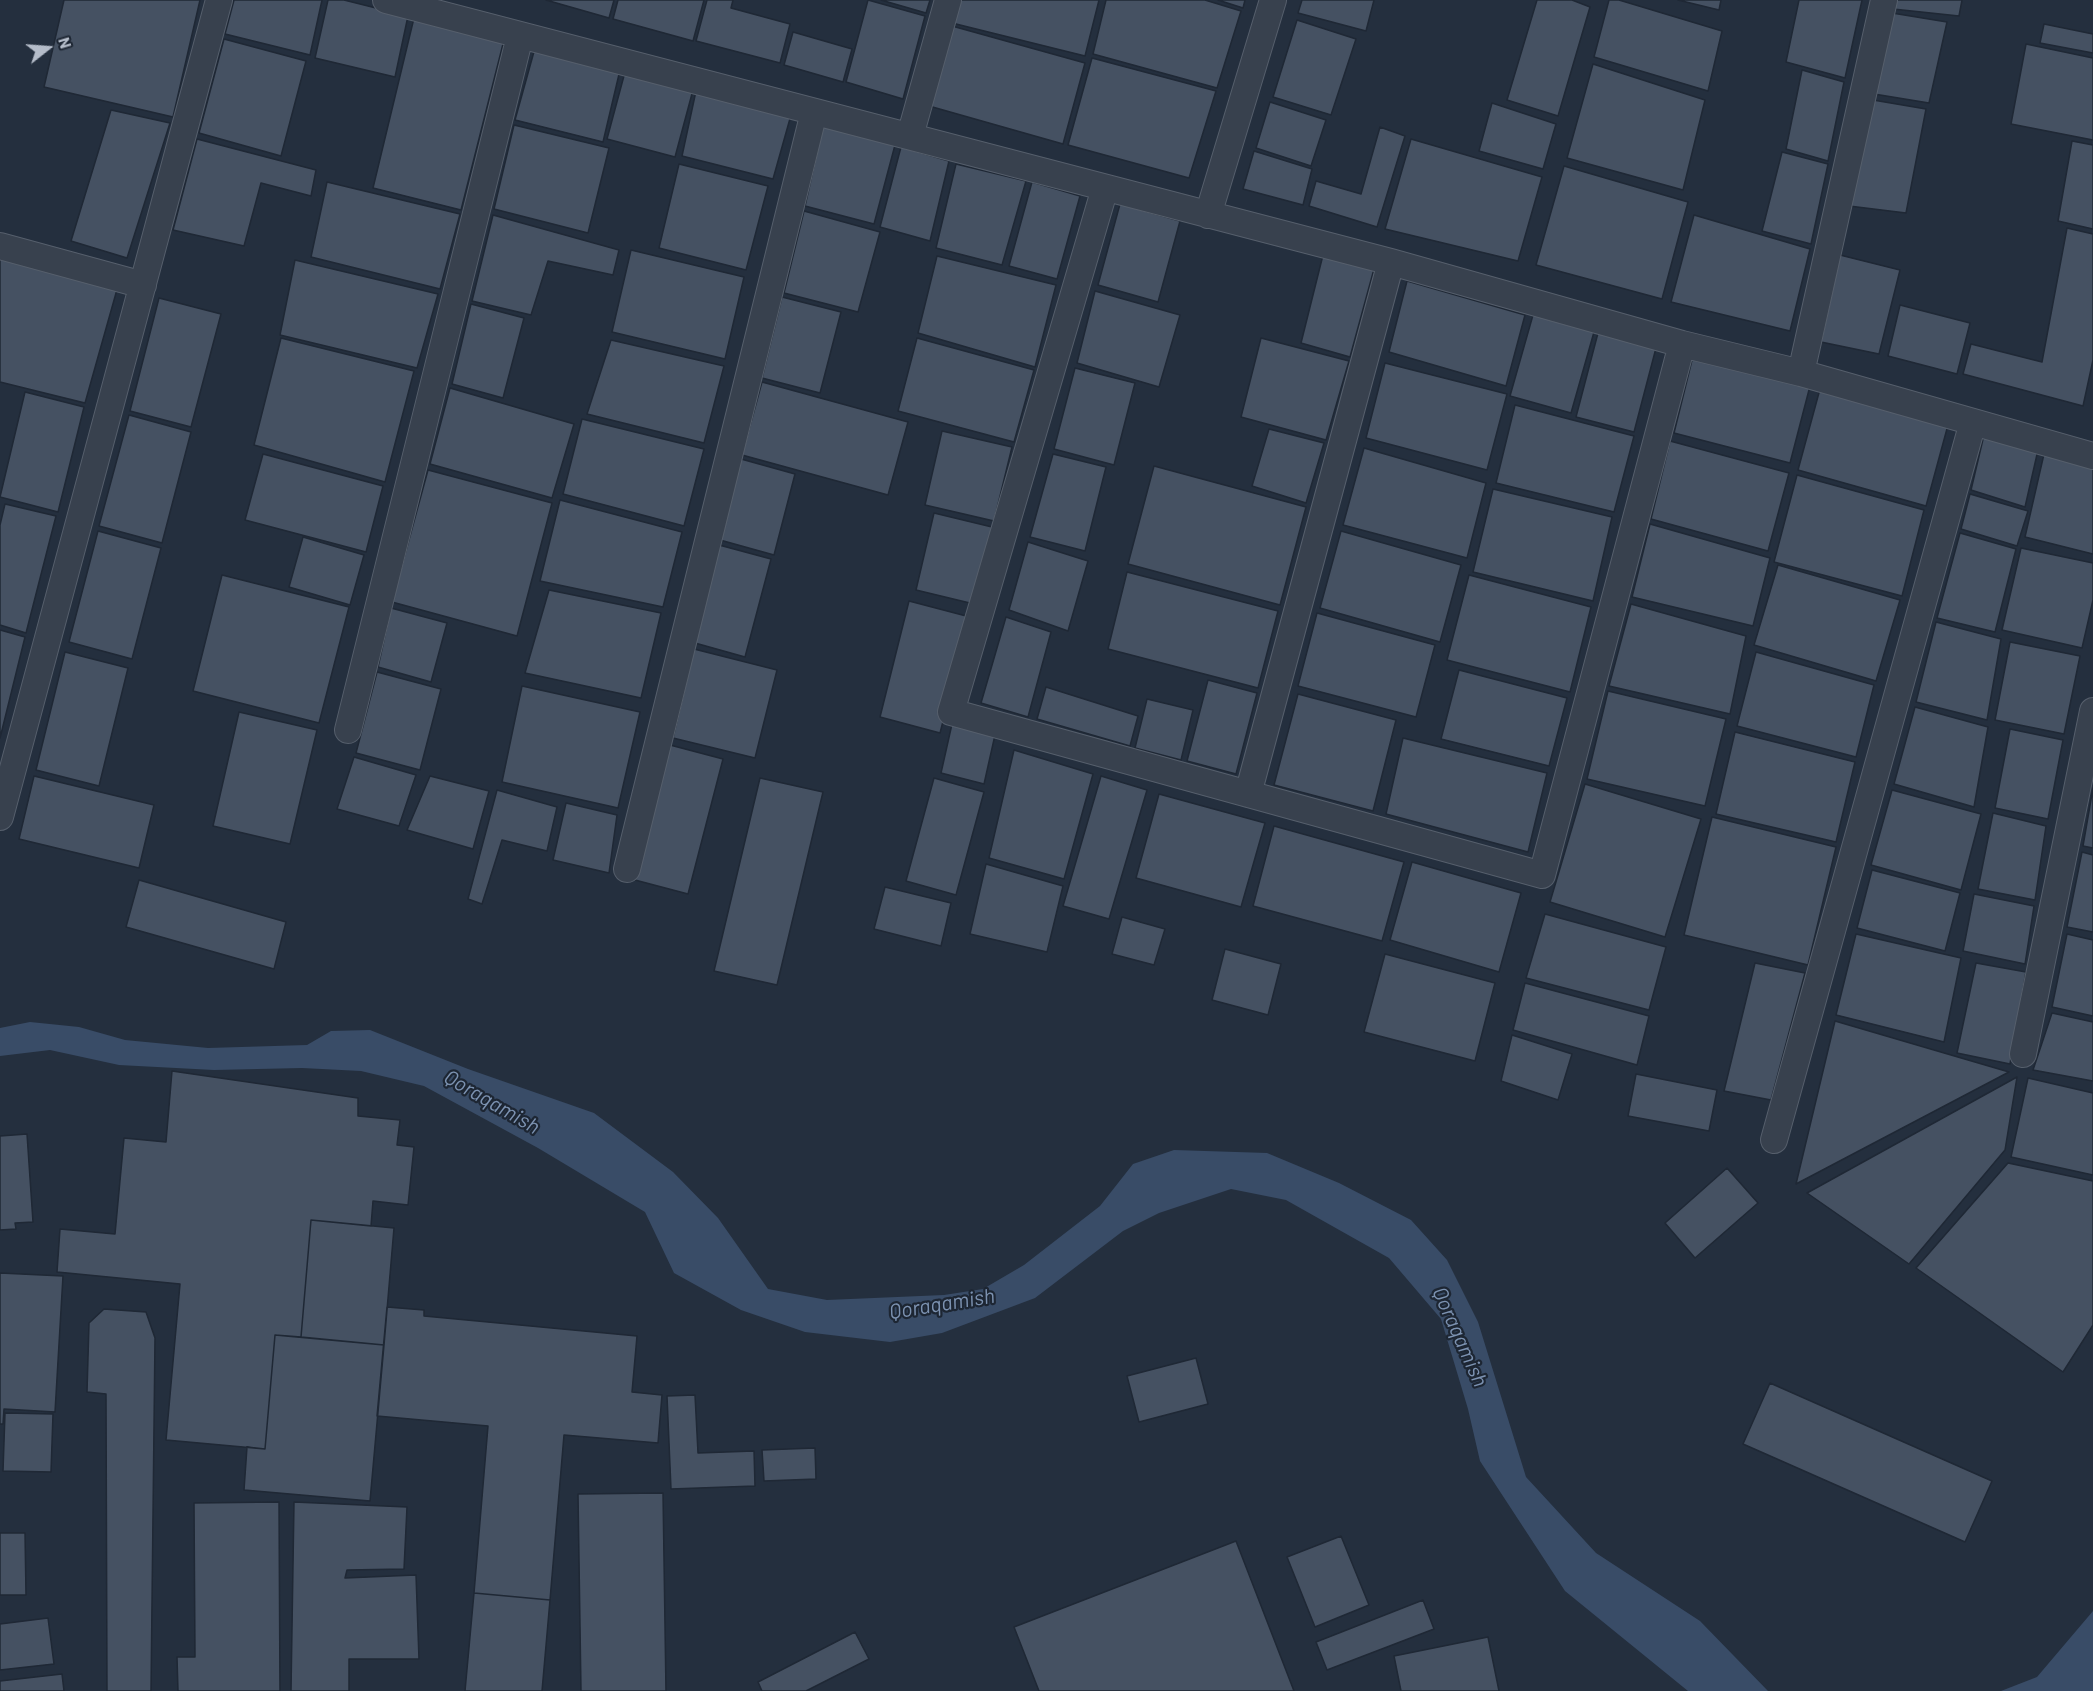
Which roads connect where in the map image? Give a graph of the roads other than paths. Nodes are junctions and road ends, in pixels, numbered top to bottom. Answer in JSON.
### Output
{"nodes":[{"id":1,"x":219,"y":0,"type":"edge"},
{"id":2,"x":386,"y":0,"type":"edge"},
{"id":3,"x":948,"y":0,"type":"edge"},
{"id":4,"x":1273,"y":0,"type":"edge"},
{"id":5,"x":1884,"y":0,"type":"edge"},
{"id":6,"x":520,"y":36,"type":"junction"},
{"id":7,"x":814,"y":112,"type":"junction"},
{"id":8,"x":910,"y":136,"type":"junction"},
{"id":9,"x":1105,"y":188,"type":"junction"},
{"id":10,"x":1208,"y":215,"type":"junction"},
{"id":11,"x":0,"y":246,"type":"edge"},
{"id":12,"x":1392,"y":262,"type":"junction"},
{"id":13,"x":143,"y":285,"type":"junction"},
{"id":14,"x":1682,"y":344,"type":"junction"},
{"id":15,"x":1801,"y":373,"type":"junction"},
{"id":16,"x":1973,"y":422,"type":"junction"},
{"id":17,"x":2093,"y":456,"type":"edge"},
{"id":18,"x":2093,"y":711,"type":"edge"},
{"id":19,"x":348,"y":730,"type":"dead end"},
{"id":20,"x":1248,"y":794,"type":"junction"},
{"id":21,"x":0,"y":817,"type":"edge"},
{"id":22,"x":627,"y":868,"type":"dead end"},
{"id":23,"x":2023,"y":1054,"type":"dead end"},
{"id":24,"x":1774,"y":1140,"type":"dead end"}],
"edges":[{"from":1,"to":13,"type":"street"},
{"from":2,"to":6,"type":"street"},
{"from":3,"to":8,"type":"street"},
{"from":4,"to":10,"type":"street"},
{"from":5,"to":15,"type":"street"},
{"from":6,"to":7,"type":"street"},
{"from":6,"to":19,"type":"street"},
{"from":7,"to":8,"type":"street"},
{"from":7,"to":22,"type":"street"},
{"from":8,"to":9,"type":"street"},
{"from":9,"to":10,"type":"street"},
{"from":9,"to":20,"type":"street"},
{"from":10,"to":12,"type":"street"},
{"from":11,"to":13,"type":"street"},
{"from":12,"to":14,"type":"street"},
{"from":12,"to":20,"type":"street"},
{"from":13,"to":21,"type":"street"},
{"from":14,"to":15,"type":"street"},
{"from":14,"to":20,"type":"street"},
{"from":15,"to":16,"type":"street"},
{"from":16,"to":17,"type":"street"},
{"from":16,"to":24,"type":"street"},
{"from":18,"to":23,"type":"street"}]}
